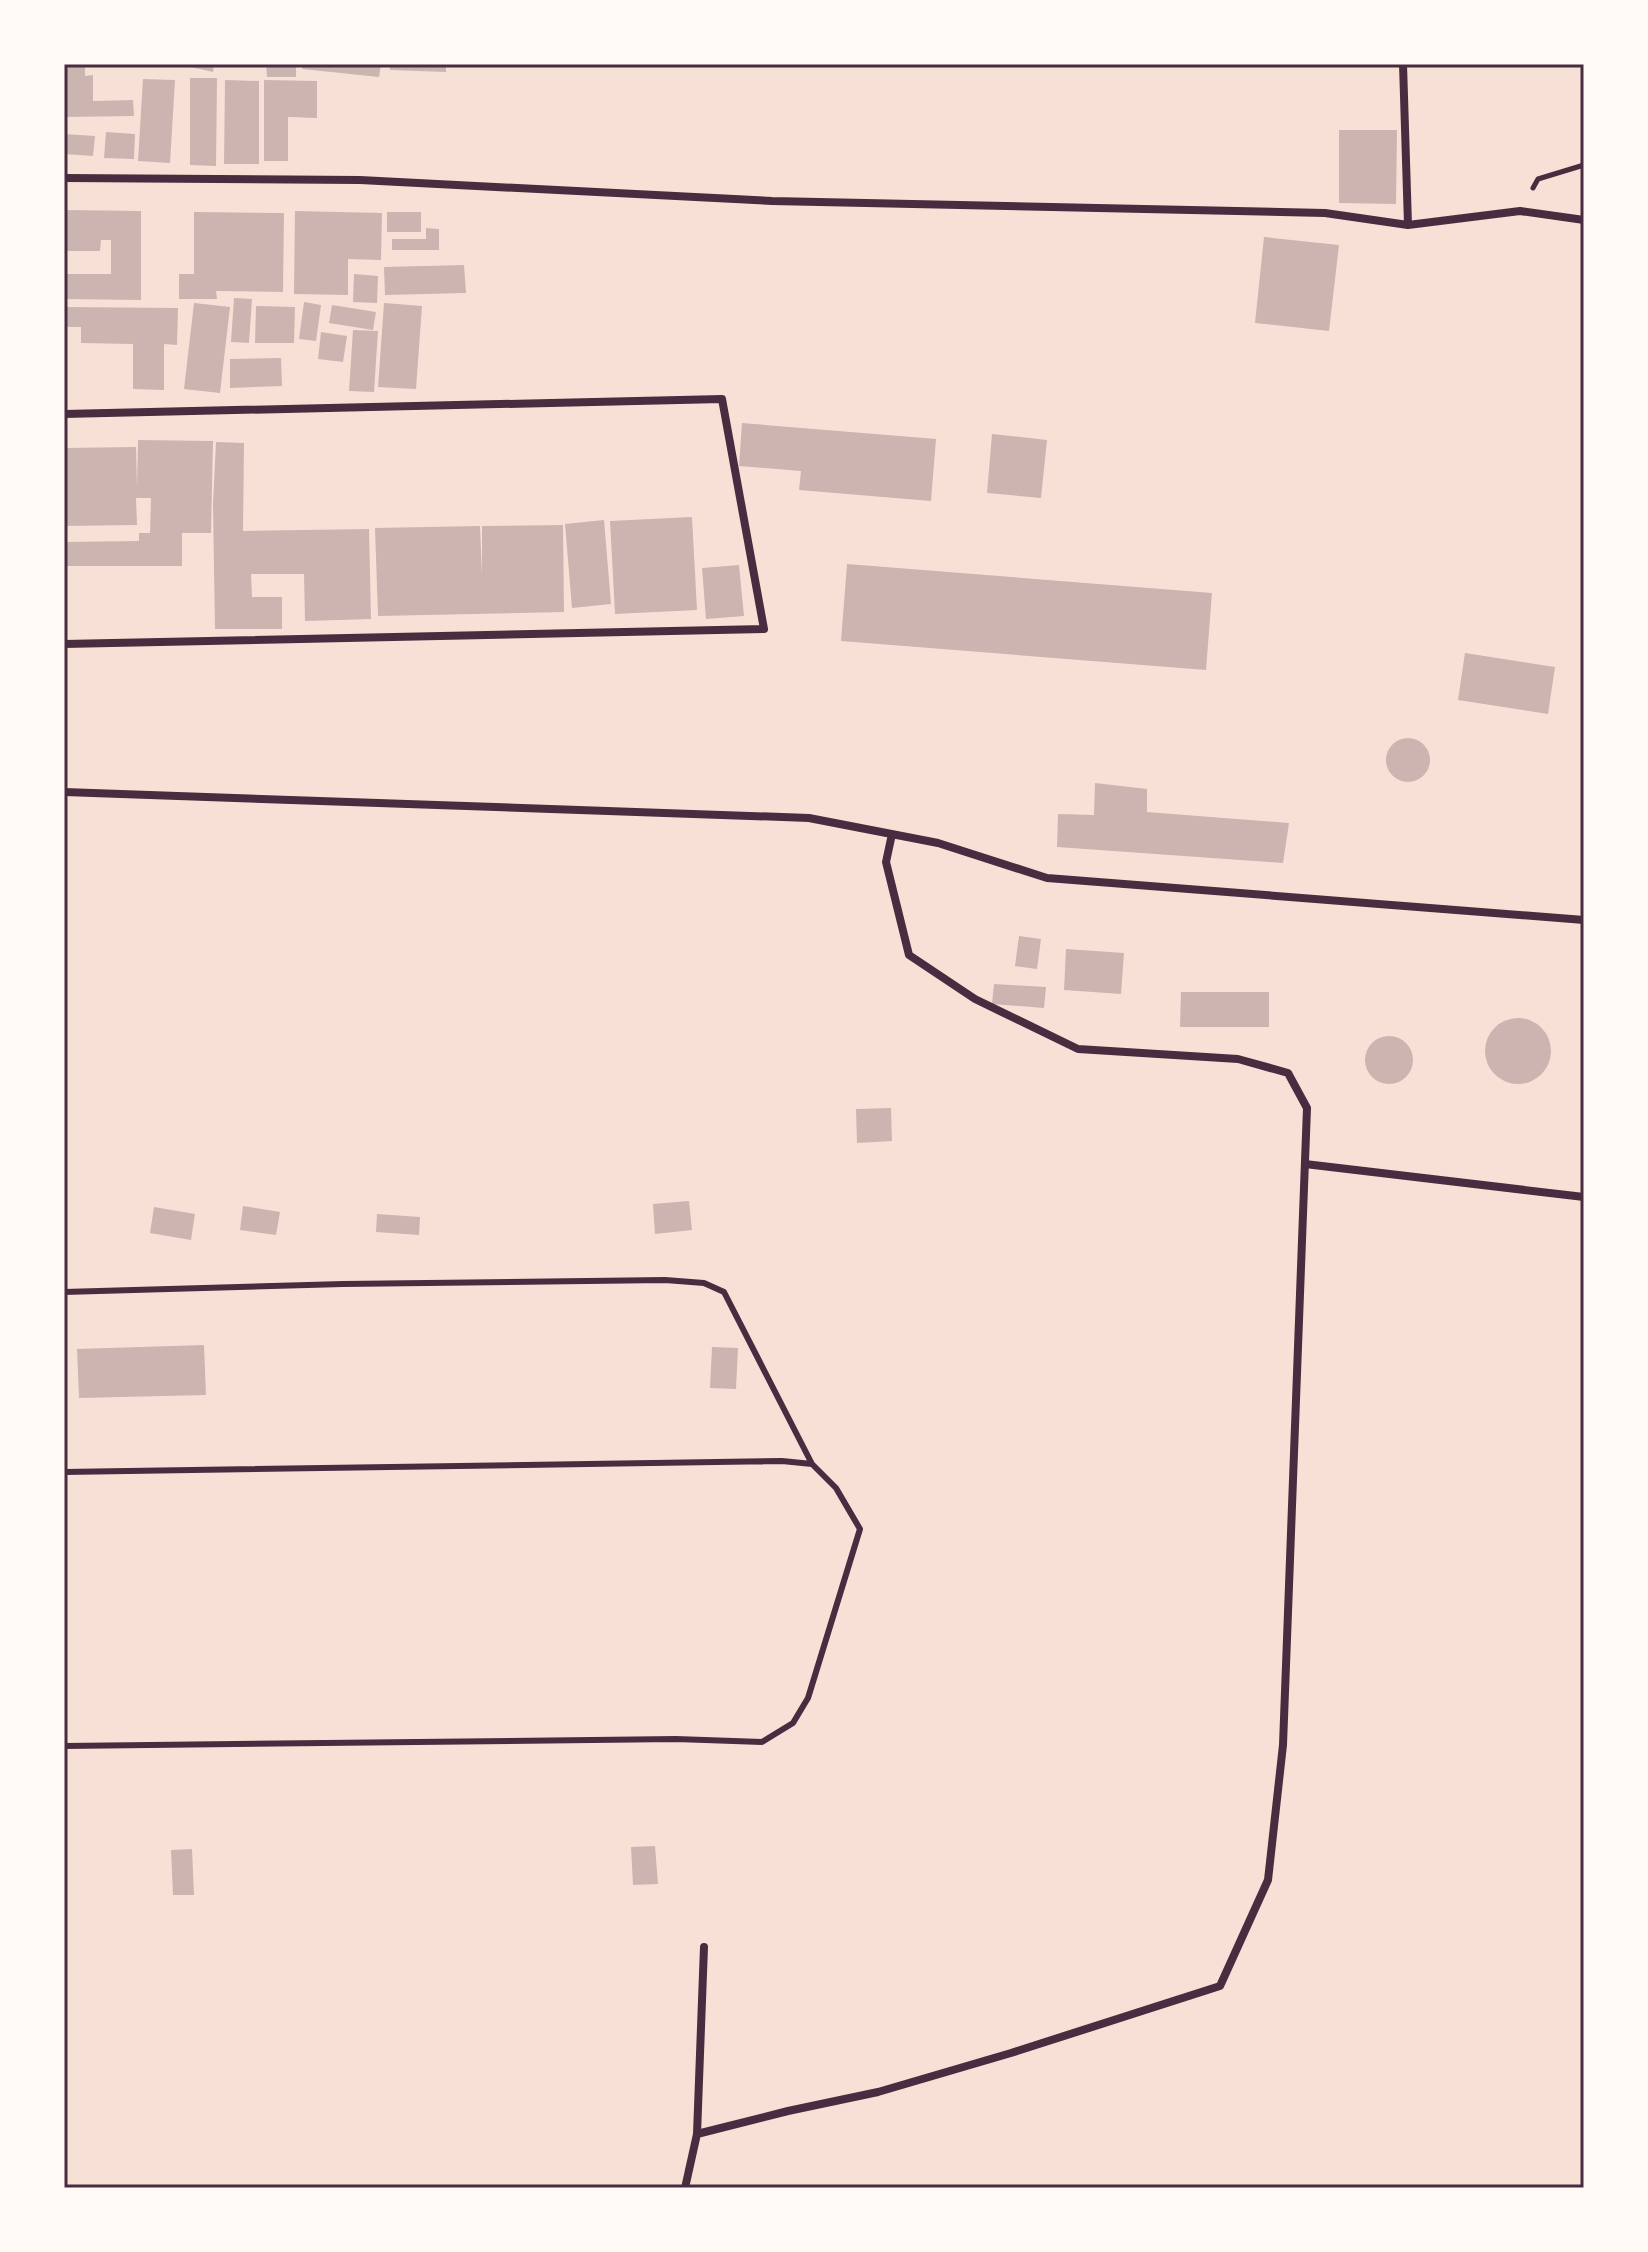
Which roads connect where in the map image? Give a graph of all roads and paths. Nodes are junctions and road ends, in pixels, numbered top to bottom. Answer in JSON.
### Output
{"nodes":[{"id":1,"x":1403,"y":64,"type":"edge"},
{"id":2,"x":1584,"y":165,"type":"edge"},
{"id":3,"x":64,"y":178,"type":"edge"},
{"id":4,"x":1520,"y":211,"type":"junction"},
{"id":5,"x":1584,"y":220,"type":"edge"},
{"id":6,"x":1408,"y":225,"type":"junction"},
{"id":7,"x":64,"y":414,"type":"edge"},
{"id":8,"x":64,"y":644,"type":"edge"},
{"id":9,"x":64,"y":792,"type":"edge"},
{"id":10,"x":892,"y":834,"type":"junction"},
{"id":11,"x":1584,"y":920,"type":"edge"},
{"id":12,"x":1305,"y":1164,"type":"junction"},
{"id":13,"x":1584,"y":1197,"type":"edge"},
{"id":14,"x":64,"y":1292,"type":"edge"},
{"id":15,"x":812,"y":1464,"type":"junction"},
{"id":16,"x":64,"y":1472,"type":"edge"},
{"id":17,"x":64,"y":1746,"type":"edge"},
{"id":18,"x":704,"y":1947,"type":"dead end"},
{"id":19,"x":697,"y":2134,"type":"junction"},
{"id":20,"x":685,"y":2188,"type":"edge"}],
"edges":[{"from":1,"to":6,"type":"street"},
{"from":2,"to":4,"type":"path"},
{"from":3,"to":6,"type":"street"},
{"from":4,"to":5,"type":"street"},
{"from":4,"to":6,"type":"street"},
{"from":7,"to":8,"type":"street"},
{"from":9,"to":10,"type":"street"},
{"from":10,"to":11,"type":"street"},
{"from":10,"to":12,"type":"street"},
{"from":12,"to":13,"type":"street"},
{"from":12,"to":19,"type":"street"},
{"from":14,"to":15,"type":"lane"},
{"from":15,"to":16,"type":"lane"},
{"from":15,"to":17,"type":"lane"},
{"from":18,"to":19,"type":"street"},
{"from":19,"to":20,"type":"street"}]}
